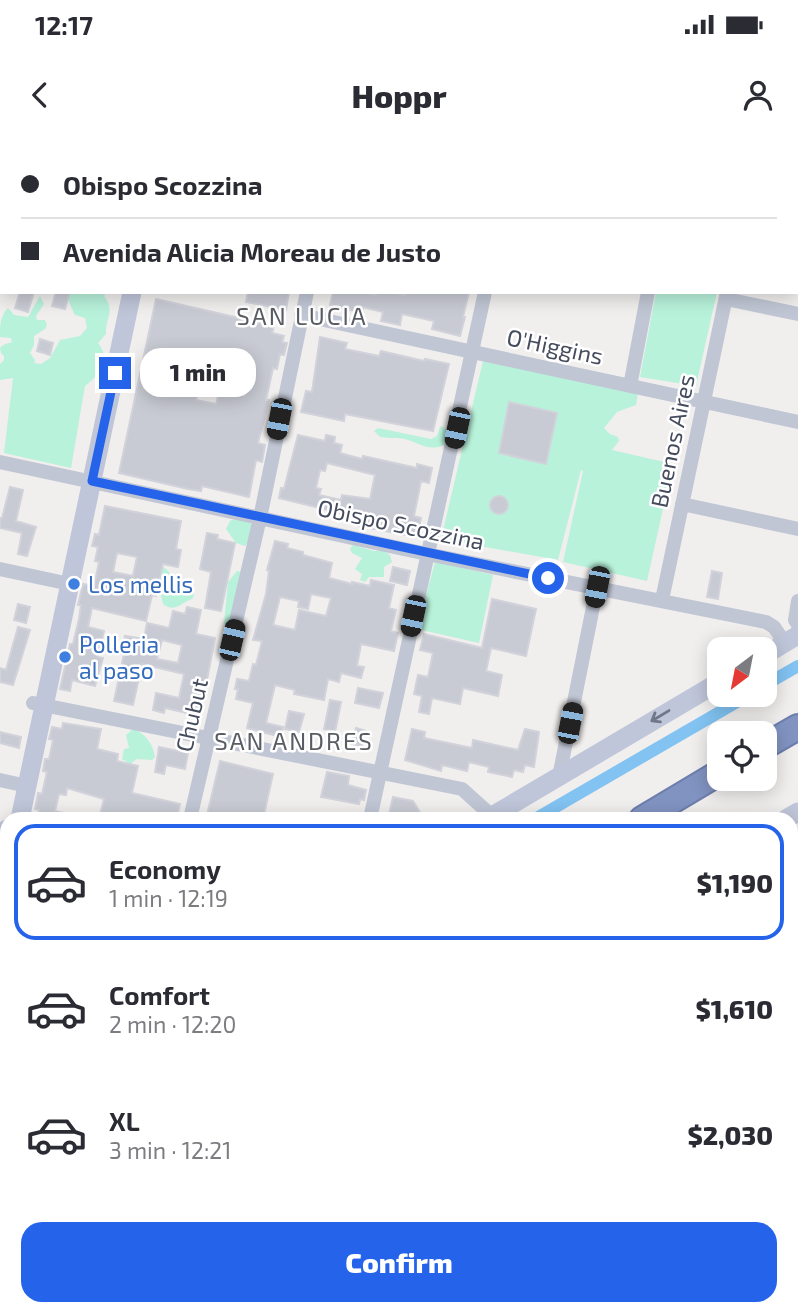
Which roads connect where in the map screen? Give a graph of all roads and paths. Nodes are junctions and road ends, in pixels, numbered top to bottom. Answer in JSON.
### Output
{"nodes":[{"id":1,"x":121,"y":294,"type":"edge"},
{"id":2,"x":132,"y":294,"type":"edge"},
{"id":3,"x":306,"y":294,"type":"edge"},
{"id":4,"x":485,"y":294,"type":"edge"},
{"id":5,"x":648,"y":294,"type":"edge"},
{"id":6,"x":727,"y":295,"type":"edge"},
{"id":7,"x":798,"y":314,"type":"edge"},
{"id":8,"x":301,"y":315,"type":"junction"},
{"id":9,"x":473,"y":352,"type":"junction"},
{"id":10,"x":630,"y":386,"type":"junction"},
{"id":11,"x":704,"y":402,"type":"junction"},
{"id":12,"x":798,"y":422,"type":"edge"},
{"id":13,"x":0,"y":462,"type":"edge"},
{"id":14,"x":87,"y":480,"type":"junction"},
{"id":15,"x":682,"y":504,"type":"junction"},
{"id":16,"x":260,"y":517,"type":"junction"},
{"id":17,"x":798,"y":529,"type":"edge"},
{"id":18,"x":427,"y":554,"type":"junction"},
{"id":19,"x":0,"y":569,"type":"edge"},
{"id":20,"x":65,"y":583,"type":"junction"},
{"id":21,"x":597,"y":587,"type":"junction"},
{"id":22,"x":662,"y":600,"type":"junction"},
{"id":23,"x":798,"y":601,"type":"edge"},
{"id":24,"x":798,"y":625,"type":"edge"},
{"id":25,"x":791,"y":639,"type":"edge"},
{"id":26,"x":707,"y":689,"type":"edge"},
{"id":27,"x":39,"y":704,"type":"junction"},
{"id":28,"x":798,"y":727,"type":"edge"},
{"id":29,"x":209,"y":737,"type":"junction"},
{"id":30,"x":777,"y":739,"type":"edge"},
{"id":31,"x":379,"y":772,"type":"junction"},
{"id":32,"x":559,"y":777,"type":"junction"},
{"id":33,"x":707,"y":780,"type":"edge"},
{"id":34,"x":15,"y":784,"type":"edge"},
{"id":35,"x":10,"y":812,"type":"edge"},
{"id":36,"x":19,"y":812,"type":"edge"},
{"id":37,"x":192,"y":812,"type":"edge"},
{"id":38,"x":371,"y":812,"type":"edge"},
{"id":39,"x":485,"y":812,"type":"edge"},
{"id":40,"x":499,"y":812,"type":"edge"},
{"id":41,"x":654,"y":812,"type":"edge"}],
"edges":[{"from":1,"to":14,"type":"main road"},
{"from":2,"to":14,"type":"main road"},
{"from":3,"to":8,"type":"street","name":"Chubut"},
{"from":4,"to":9,"type":"street"},
{"from":5,"to":10,"type":"street"},
{"from":6,"to":7,"type":"street"},
{"from":6,"to":11,"type":"street","name":"Buenos Aires"},
{"from":8,"to":9,"type":"street","name":"O'Higgins"},
{"from":8,"to":16,"type":"street","name":"Chubut"},
{"from":9,"to":10,"type":"street","name":"O'Higgins"},
{"from":9,"to":18,"type":"street"},
{"from":10,"to":11,"type":"street","name":"O'Higgins"},
{"from":11,"to":12,"type":"street","name":"O'Higgins"},
{"from":11,"to":15,"type":"street","name":"Buenos Aires"},
{"from":13,"to":14,"type":"street","name":"Obispo Scozzina"},
{"from":14,"to":16,"type":"street","name":"Obispo Scozzina"},
{"from":14,"to":20,"type":"main road"},
{"from":15,"to":17,"type":"street"},
{"from":15,"to":22,"type":"street","name":"Buenos Aires"},
{"from":16,"to":18,"type":"street","name":"Obispo Scozzina"},
{"from":16,"to":29,"type":"street","name":"Chubut"},
{"from":18,"to":21,"type":"street","name":"Obispo Scozzina"},
{"from":18,"to":31,"type":"street"},
{"from":19,"to":20,"type":"street"},
{"from":20,"to":27,"type":"main road"},
{"from":21,"to":22,"type":"street","name":"Obispo Scozzina"},
{"from":21,"to":32,"type":"street"},
{"from":22,"to":25,"type":"street","name":"Obispo Scozzina"},
{"from":23,"to":24,"type":"street"},
{"from":26,"to":32,"type":"main road","one_way":true},
{"from":27,"to":29,"type":"street"},
{"from":27,"to":34,"type":"main road"},
{"from":28,"to":30,"type":"highway"},
{"from":29,"to":31,"type":"street"},
{"from":29,"to":37,"type":"street","name":"Chubut"},
{"from":31,"to":38,"type":"street"},
{"from":31,"to":39,"type":"street"},
{"from":32,"to":40,"type":"main road"},
{"from":33,"to":41,"type":"highway"},
{"from":34,"to":35,"type":"main road"},
{"from":34,"to":36,"type":"main road"}]}
